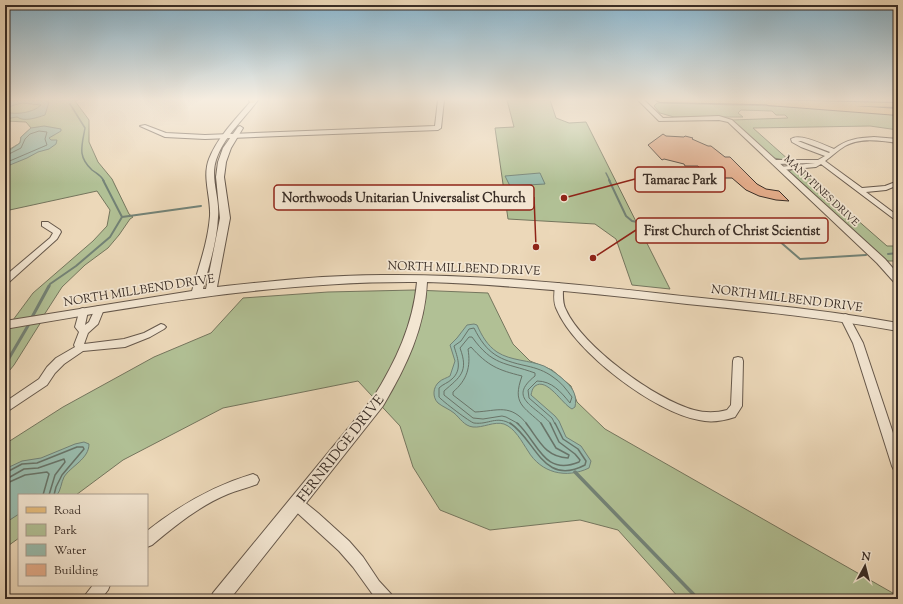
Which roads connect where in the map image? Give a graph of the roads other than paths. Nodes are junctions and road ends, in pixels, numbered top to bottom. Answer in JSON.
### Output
{"nodes":[{"id":1,"x":147,"y":128,"type":"edge"},
{"id":2,"x":234,"y":128,"type":"edge"},
{"id":3,"x":236,"y":128,"type":"edge"},
{"id":4,"x":433,"y":128,"type":"edge"},
{"id":5,"x":737,"y":128,"type":"edge"},
{"id":6,"x":228,"y":136,"type":"junction"},
{"id":7,"x":898,"y":141,"type":"edge"},
{"id":8,"x":832,"y":153,"type":"junction"},
{"id":9,"x":820,"y":161,"type":"junction"},
{"id":10,"x":775,"y":162,"type":"junction"},
{"id":11,"x":782,"y":168,"type":"junction"},
{"id":12,"x":898,"y":183,"type":"edge"},
{"id":13,"x":860,"y":190,"type":"junction"},
{"id":14,"x":898,"y":220,"type":"edge"},
{"id":15,"x":45,"y":224,"type":"dead end"},
{"id":16,"x":224,"y":225,"type":"junction"},
{"id":17,"x":213,"y":227,"type":"junction"},
{"id":18,"x":422,"y":278,"type":"junction"},
{"id":19,"x":898,"y":280,"type":"edge"},
{"id":20,"x":5,"y":281,"type":"edge"},
{"id":21,"x":559,"y":286,"type":"junction"},
{"id":22,"x":211,"y":290,"type":"junction"},
{"id":23,"x":197,"y":292,"type":"junction"},
{"id":24,"x":99,"y":309,"type":"junction"},
{"id":25,"x":83,"y":311,"type":"junction"},
{"id":26,"x":845,"y":317,"type":"junction"},
{"id":27,"x":5,"y":325,"type":"edge"},
{"id":28,"x":161,"y":327,"type":"dead end"},
{"id":29,"x":898,"y":327,"type":"edge"},
{"id":30,"x":84,"y":331,"type":"junction"},
{"id":31,"x":80,"y":348,"type":"junction"},
{"id":32,"x":738,"y":361,"type":"dead end"},
{"id":33,"x":8,"y":404,"type":"edge"},
{"id":34,"x":898,"y":466,"type":"edge"},
{"id":35,"x":253,"y":480,"type":"dead end"},
{"id":36,"x":297,"y":504,"type":"junction"},
{"id":37,"x":148,"y":539,"type":"edge"},
{"id":38,"x":102,"y":586,"type":"edge"},
{"id":39,"x":380,"y":597,"type":"edge"},
{"id":40,"x":91,"y":599,"type":"edge"},
{"id":41,"x":219,"y":599,"type":"edge"}],
"edges":[{"from":1,"to":6,"type":"street"},
{"from":2,"to":6,"type":"street"},
{"from":3,"to":6,"type":"street"},
{"from":4,"to":6,"type":"street"},
{"from":5,"to":10,"type":"street","name":"MANY PINES DRIVE"},
{"from":6,"to":16,"type":"street"},
{"from":6,"to":17,"type":"street"},
{"from":7,"to":8,"type":"street"},
{"from":8,"to":8,"type":"street"},
{"from":8,"to":9,"type":"street"},
{"from":9,"to":10,"type":"street"},
{"from":9,"to":11,"type":"street"},
{"from":9,"to":13,"type":"street"},
{"from":10,"to":11,"type":"street","name":"MANY PINES DRIVE"},
{"from":11,"to":19,"type":"street","name":"MANY PINES DRIVE"},
{"from":12,"to":13,"type":"street"},
{"from":13,"to":14,"type":"street"},
{"from":15,"to":20,"type":"street"},
{"from":16,"to":17,"type":"street"},
{"from":16,"to":22,"type":"street"},
{"from":17,"to":23,"type":"street"},
{"from":18,"to":21,"type":"street","name":"NORTH MILLBEND DRIVE"},
{"from":18,"to":22,"type":"street","name":"NORTH MILLBEND DRIVE"},
{"from":18,"to":36,"type":"street","name":"FERNRIDGE DRIVE"},
{"from":21,"to":26,"type":"street","name":"NORTH MILLBEND DRIVE"},
{"from":21,"to":32,"type":"street"},
{"from":22,"to":23,"type":"street","name":"NORTH MILLBEND DRIVE"},
{"from":23,"to":24,"type":"street","name":"NORTH MILLBEND DRIVE"},
{"from":24,"to":25,"type":"street","name":"NORTH MILLBEND DRIVE"},
{"from":24,"to":30,"type":"street"},
{"from":25,"to":27,"type":"street","name":"NORTH MILLBEND DRIVE"},
{"from":25,"to":30,"type":"street"},
{"from":26,"to":29,"type":"street","name":"NORTH MILLBEND DRIVE"},
{"from":26,"to":34,"type":"street"},
{"from":28,"to":31,"type":"street"},
{"from":30,"to":31,"type":"street"},
{"from":31,"to":33,"type":"street"},
{"from":35,"to":37,"type":"street"},
{"from":36,"to":39,"type":"street"},
{"from":36,"to":41,"type":"street","name":"FERNRIDGE DRIVE"},
{"from":38,"to":40,"type":"street"}]}
